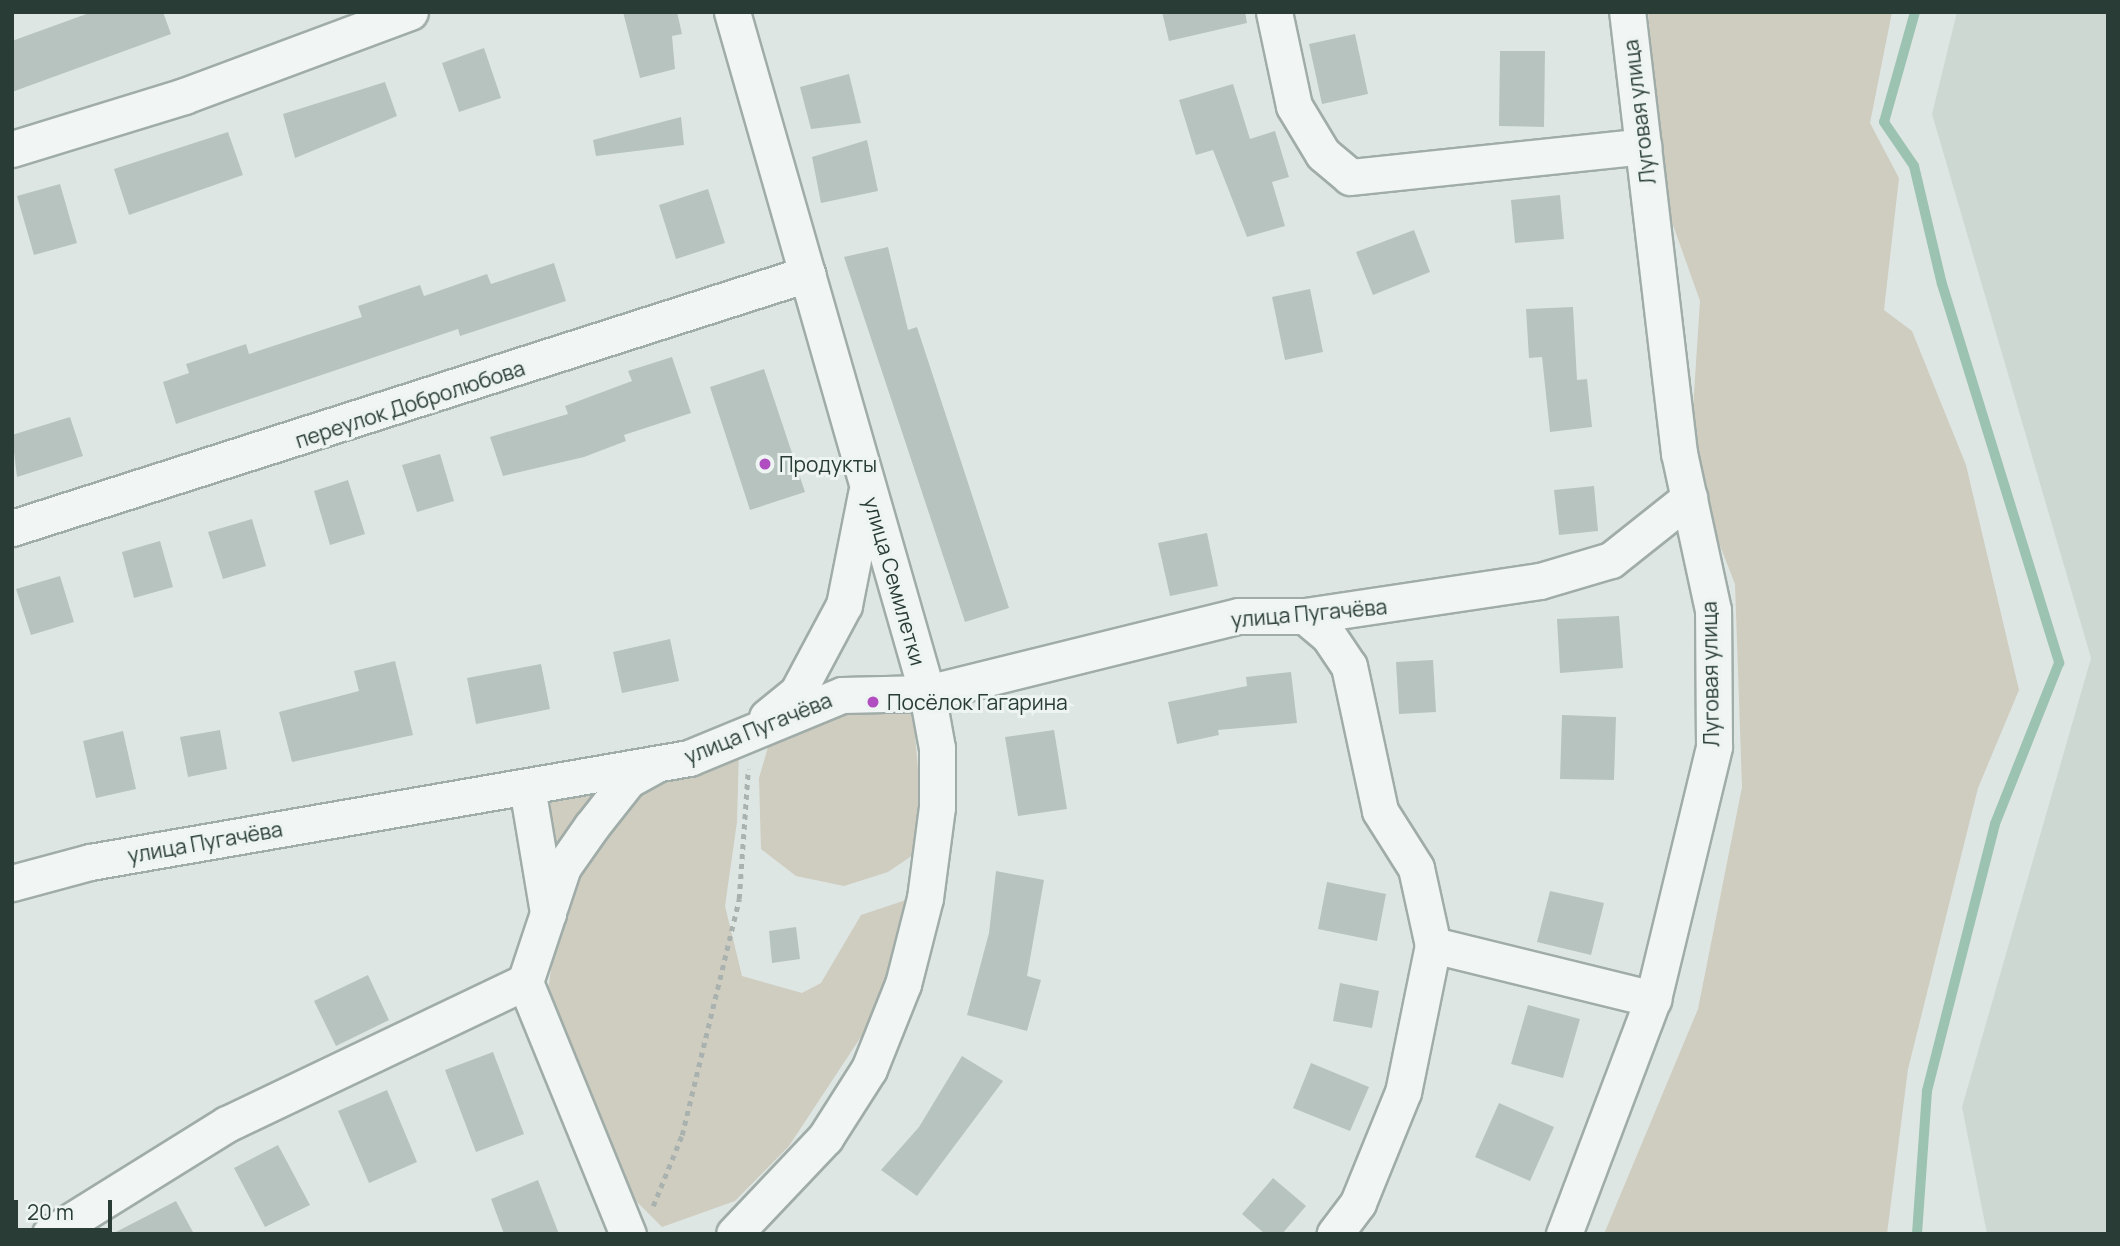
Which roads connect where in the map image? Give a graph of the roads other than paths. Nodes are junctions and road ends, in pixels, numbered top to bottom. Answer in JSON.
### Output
{"nodes":[{"id":1,"x":410,"y":12,"type":"edge"},
{"id":2,"x":732,"y":12,"type":"edge"},
{"id":3,"x":1274,"y":12,"type":"edge"},
{"id":4,"x":1627,"y":12,"type":"edge"},
{"id":5,"x":1643,"y":146,"type":"junction"},
{"id":6,"x":12,"y":149,"type":"edge"},
{"id":7,"x":807,"y":274,"type":"junction"},
{"id":8,"x":868,"y":487,"type":"junction"},
{"id":9,"x":1689,"y":498,"type":"junction"},
{"id":10,"x":12,"y":528,"type":"edge"},
{"id":11,"x":1305,"y":616,"type":"junction"},
{"id":12,"x":927,"y":692,"type":"junction"},
{"id":13,"x":752,"y":730,"type":"junction"},
{"id":14,"x":658,"y":764,"type":"junction"},
{"id":15,"x":527,"y":787,"type":"junction"},
{"id":16,"x":12,"y":883,"type":"edge"},
{"id":17,"x":548,"y":913,"type":"junction"},
{"id":18,"x":1433,"y":945,"type":"junction"},
{"id":19,"x":525,"y":982,"type":"junction"},
{"id":20,"x":1653,"y":999,"type":"junction"},
{"id":21,"x":637,"y":1228,"type":"edge"},
{"id":22,"x":50,"y":1234,"type":"edge"},
{"id":23,"x":734,"y":1234,"type":"edge"},
{"id":24,"x":1335,"y":1234,"type":"edge"},
{"id":25,"x":1564,"y":1234,"type":"edge"}],
"edges":[{"from":1,"to":6,"type":"street"},
{"from":2,"to":7,"type":"street","name":"улица Семилетки"},
{"from":3,"to":5,"type":"street"},
{"from":4,"to":5,"type":"street","name":"Луговая улица"},
{"from":5,"to":9,"type":"street","name":"Луговая улица"},
{"from":7,"to":8,"type":"street","name":"улица Семилетки"},
{"from":7,"to":10,"type":"street","name":"переулок Добролюбова"},
{"from":8,"to":12,"type":"street","name":"улица Семилетки"},
{"from":8,"to":13,"type":"street"},
{"from":9,"to":11,"type":"street","name":"улица Пугачёва"},
{"from":9,"to":20,"type":"street","name":"Луговая улица"},
{"from":11,"to":12,"type":"street","name":"улица Пугачёва"},
{"from":11,"to":18,"type":"street"},
{"from":12,"to":13,"type":"street","name":"улица Пугачёва"},
{"from":12,"to":23,"type":"street","name":"улица Семилетки"},
{"from":13,"to":14,"type":"street","name":"улица Пугачёва"},
{"from":14,"to":15,"type":"street","name":"улица Пугачёва"},
{"from":14,"to":17,"type":"street"},
{"from":15,"to":16,"type":"street","name":"улица Пугачёва"},
{"from":15,"to":17,"type":"street"},
{"from":17,"to":19,"type":"street"},
{"from":18,"to":20,"type":"street"},
{"from":18,"to":24,"type":"street"},
{"from":19,"to":21,"type":"street"},
{"from":19,"to":22,"type":"street"},
{"from":20,"to":25,"type":"street","name":"Луговая улица"}]}
